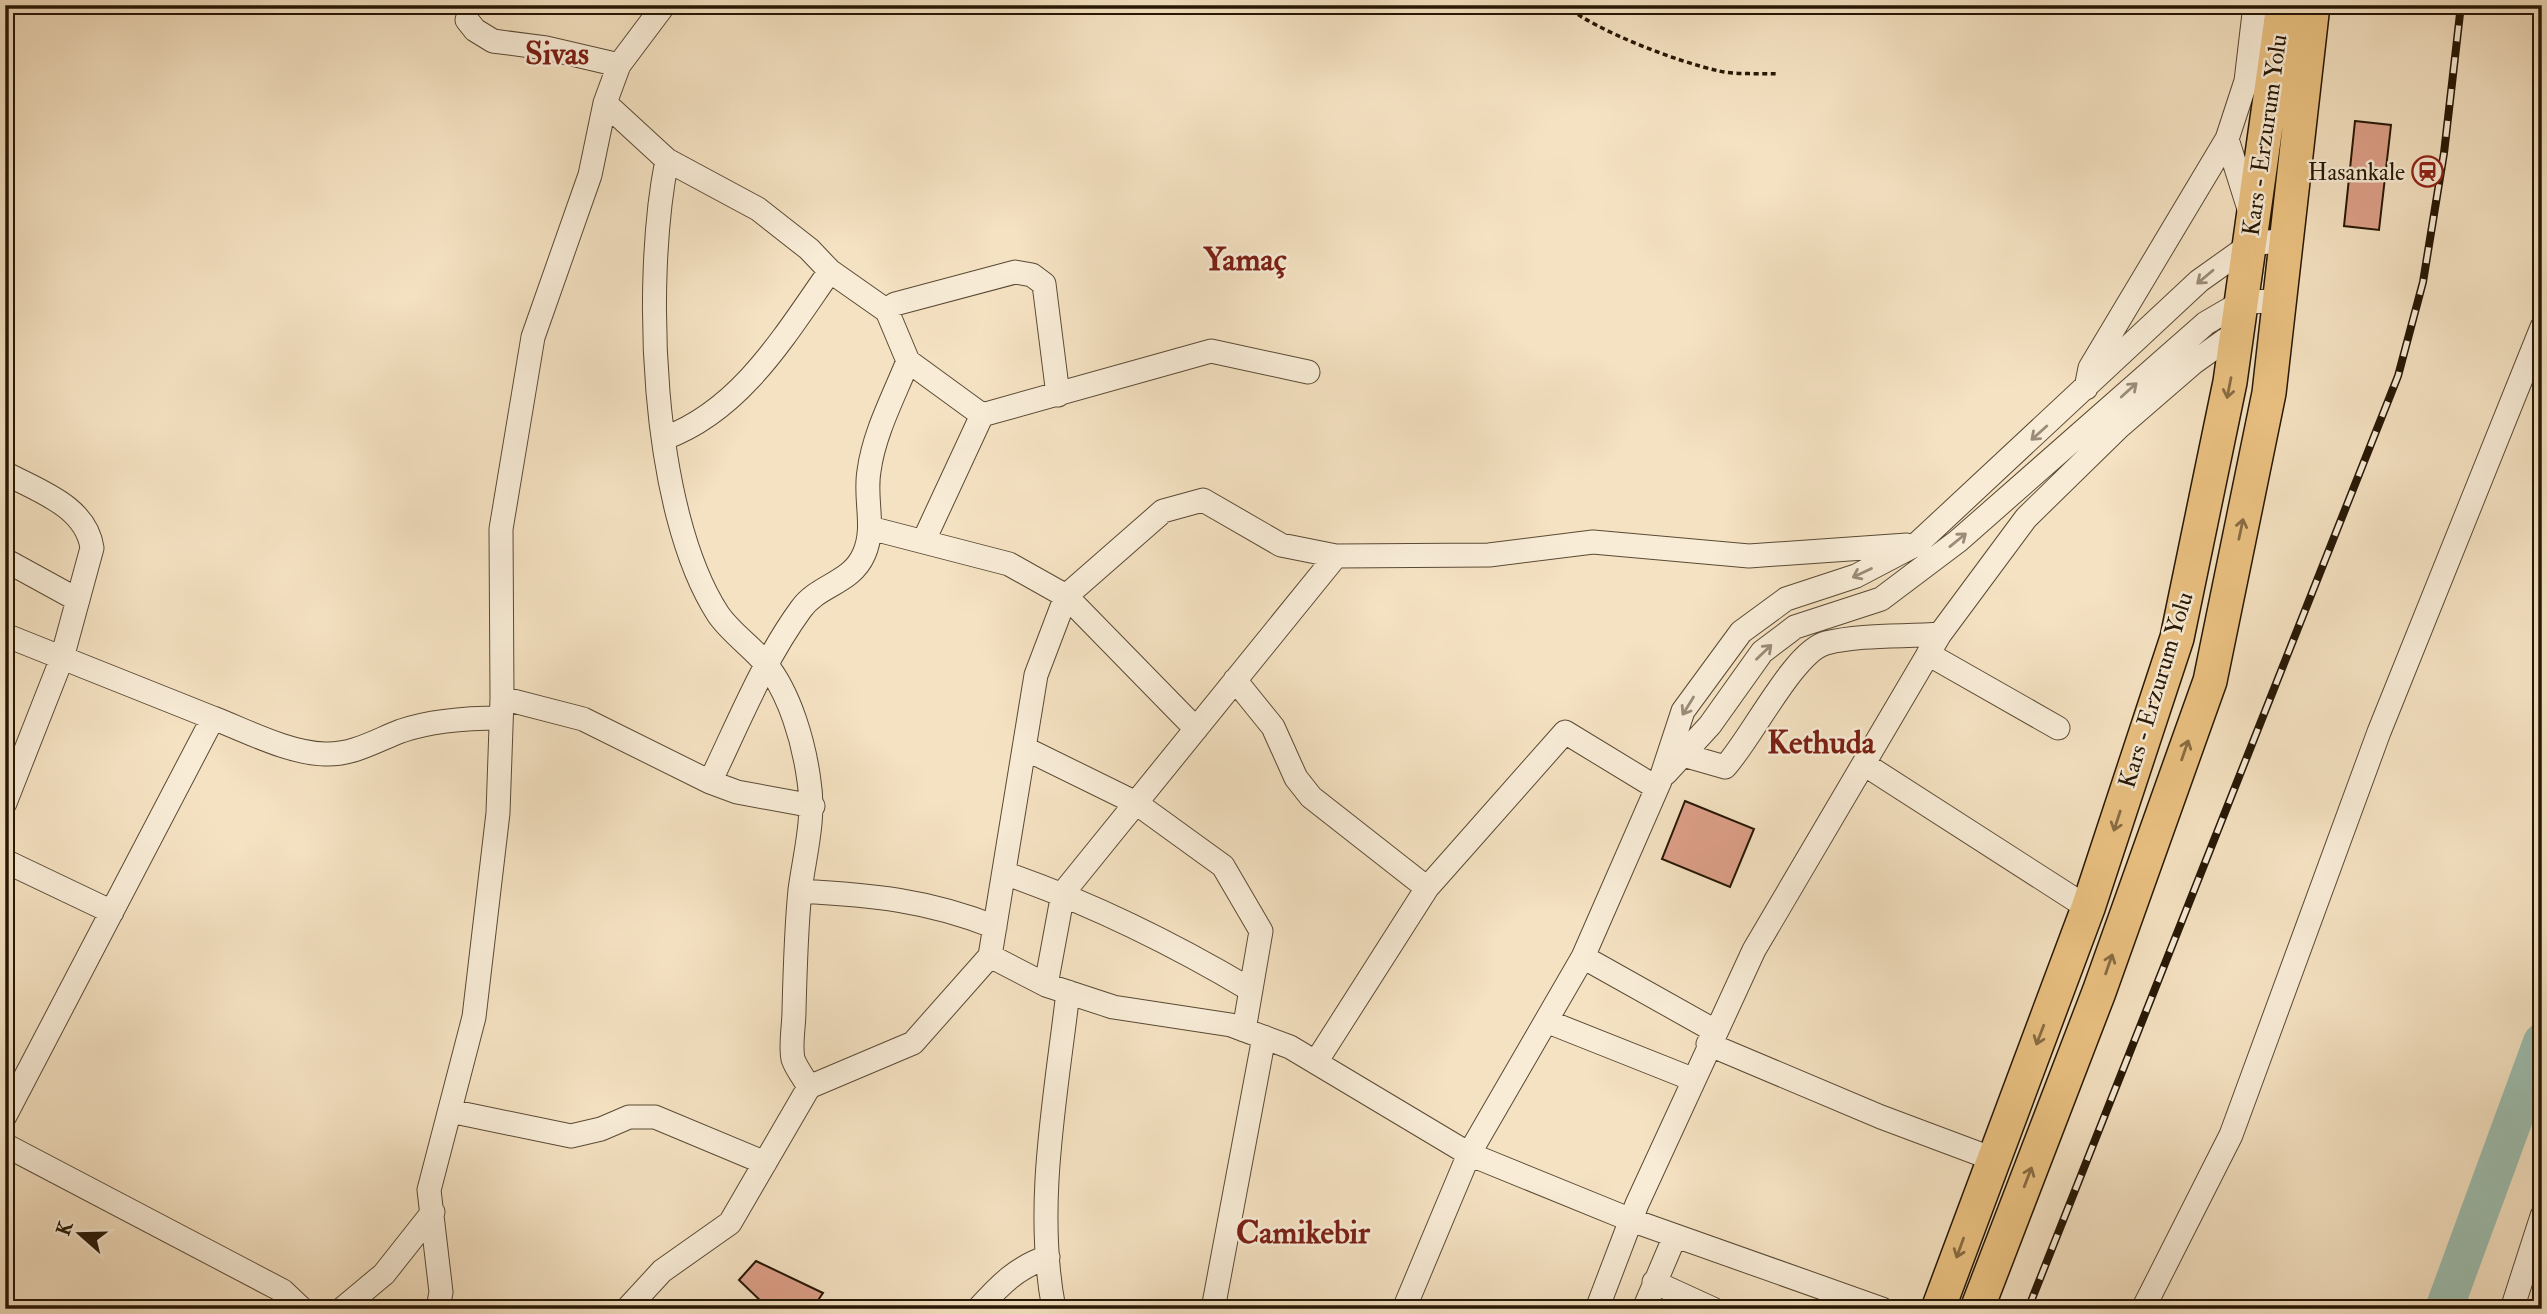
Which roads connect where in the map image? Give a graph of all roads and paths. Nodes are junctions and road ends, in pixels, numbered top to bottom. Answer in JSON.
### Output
{"nodes":[{"id":1,"x":664,"y":5,"type":"edge"},
{"id":2,"x":1564,"y":5,"type":"edge"},
{"id":3,"x":2255,"y":5,"type":"edge"},
{"id":4,"x":2283,"y":5,"type":"edge"},
{"id":5,"x":2313,"y":5,"type":"edge"},
{"id":6,"x":467,"y":20,"type":"dead end"},
{"id":7,"x":619,"y":65,"type":"junction"},
{"id":8,"x":1779,"y":74,"type":"dead end"},
{"id":9,"x":605,"y":103,"type":"junction"},
{"id":10,"x":2227,"y":139,"type":"junction"},
{"id":11,"x":667,"y":160,"type":"junction"},
{"id":12,"x":2252,"y":234,"type":"junction"},
{"id":13,"x":2287,"y":240,"type":"junction"},
{"id":14,"x":830,"y":271,"type":"junction"},
{"id":15,"x":2280,"y":301,"type":"junction"},
{"id":16,"x":887,"y":311,"type":"junction"},
{"id":17,"x":2240,"y":317,"type":"junction"},
{"id":18,"x":2542,"y":327,"type":"edge"},
{"id":19,"x":908,"y":361,"type":"junction"},
{"id":20,"x":1308,"y":372,"type":"dead end"},
{"id":21,"x":2085,"y":391,"type":"junction"},
{"id":22,"x":1058,"y":395,"type":"junction"},
{"id":23,"x":982,"y":415,"type":"junction"},
{"id":24,"x":665,"y":438,"type":"junction"},
{"id":25,"x":5,"y":473,"type":"edge"},
{"id":26,"x":870,"y":528,"type":"junction"},
{"id":27,"x":925,"y":540,"type":"junction"},
{"id":28,"x":1917,"y":544,"type":"junction"},
{"id":29,"x":1336,"y":556,"type":"junction"},
{"id":30,"x":5,"y":560,"type":"edge"},
{"id":31,"x":1066,"y":596,"type":"junction"},
{"id":32,"x":78,"y":600,"type":"junction"},
{"id":33,"x":1940,"y":634,"type":"junction"},
{"id":34,"x":5,"y":635,"type":"edge"},
{"id":35,"x":1928,"y":654,"type":"junction"},
{"id":36,"x":62,"y":658,"type":"junction"},
{"id":37,"x":767,"y":665,"type":"junction"},
{"id":38,"x":1236,"y":680,"type":"junction"},
{"id":39,"x":502,"y":708,"type":"junction"},
{"id":40,"x":213,"y":718,"type":"junction"},
{"id":41,"x":2058,"y":728,"type":"dead end"},
{"id":42,"x":1196,"y":729,"type":"junction"},
{"id":43,"x":1024,"y":748,"type":"junction"},
{"id":44,"x":1683,"y":755,"type":"junction"},
{"id":45,"x":1864,"y":764,"type":"junction"},
{"id":46,"x":710,"y":782,"type":"junction"},
{"id":47,"x":1658,"y":785,"type":"junction"},
{"id":48,"x":5,"y":803,"type":"edge"},
{"id":49,"x":1136,"y":803,"type":"junction"},
{"id":50,"x":813,"y":806,"type":"junction"},
{"id":51,"x":5,"y":861,"type":"edge"},
{"id":52,"x":1004,"y":873,"type":"junction"},
{"id":53,"x":1427,"y":888,"type":"junction"},
{"id":54,"x":800,"y":891,"type":"junction"},
{"id":55,"x":1063,"y":893,"type":"junction"},
{"id":56,"x":2088,"y":908,"type":"junction"},
{"id":57,"x":111,"y":912,"type":"junction"},
{"id":58,"x":995,"y":927,"type":"junction"},
{"id":59,"x":990,"y":956,"type":"junction"},
{"id":60,"x":1583,"y":957,"type":"junction"},
{"id":61,"x":1045,"y":985,"type":"junction"},
{"id":62,"x":1251,"y":990,"type":"junction"},
{"id":63,"x":1068,"y":992,"type":"junction"},
{"id":64,"x":1546,"y":1021,"type":"junction"},
{"id":65,"x":1254,"y":1034,"type":"junction"},
{"id":66,"x":1711,"y":1037,"type":"junction"},
{"id":67,"x":1316,"y":1062,"type":"junction"},
{"id":68,"x":1692,"y":1079,"type":"junction"},
{"id":69,"x":809,"y":1087,"type":"junction"},
{"id":70,"x":450,"y":1111,"type":"junction"},
{"id":71,"x":5,"y":1116,"type":"edge"},
{"id":72,"x":5,"y":1145,"type":"edge"},
{"id":73,"x":1469,"y":1154,"type":"junction"},
{"id":74,"x":1993,"y":1159,"type":"junction"},
{"id":75,"x":765,"y":1163,"type":"junction"},
{"id":76,"x":433,"y":1212,"type":"junction"},
{"id":77,"x":2542,"y":1216,"type":"edge"},
{"id":78,"x":1631,"y":1220,"type":"junction"},
{"id":79,"x":1675,"y":1236,"type":"junction"},
{"id":80,"x":1048,"y":1256,"type":"junction"},
{"id":81,"x":1654,"y":1282,"type":"junction"},
{"id":82,"x":986,"y":1307,"type":"edge"},
{"id":83,"x":302,"y":1309,"type":"edge"},
{"id":84,"x":342,"y":1309,"type":"edge"},
{"id":85,"x":438,"y":1309,"type":"edge"},
{"id":86,"x":627,"y":1309,"type":"edge"},
{"id":87,"x":1054,"y":1309,"type":"edge"},
{"id":88,"x":1213,"y":1309,"type":"edge"},
{"id":89,"x":1404,"y":1309,"type":"edge"},
{"id":90,"x":1597,"y":1309,"type":"edge"},
{"id":91,"x":1644,"y":1309,"type":"edge"},
{"id":92,"x":1713,"y":1309,"type":"edge"},
{"id":93,"x":1882,"y":1309,"type":"edge"},
{"id":94,"x":1938,"y":1309,"type":"edge"},
{"id":95,"x":1977,"y":1309,"type":"edge"},
{"id":96,"x":2143,"y":1309,"type":"edge"},
{"id":97,"x":2512,"y":1309,"type":"edge"}],
"edges":[{"from":1,"to":7,"type":"street"},
{"from":2,"to":8,"type":"path"},
{"from":3,"to":10,"type":"street"},
{"from":4,"to":12,"type":"highway","name":"Kars - Erzurum Yolu"},
{"from":5,"to":13,"type":"highway","name":"Kars - Erzurum Yolu"},
{"from":6,"to":7,"type":"street"},
{"from":7,"to":9,"type":"street"},
{"from":9,"to":11,"type":"street"},
{"from":9,"to":39,"type":"street"},
{"from":10,"to":12,"type":"street"},
{"from":10,"to":21,"type":"street"},
{"from":11,"to":14,"type":"street"},
{"from":11,"to":24,"type":"street"},
{"from":12,"to":13,"type":"street"},
{"from":12,"to":17,"type":"highway","name":"Kars - Erzurum Yolu"},
{"from":12,"to":21,"type":"street","one_way":true},
{"from":13,"to":15,"type":"highway","name":"Kars - Erzurum Yolu"},
{"from":14,"to":16,"type":"street"},
{"from":14,"to":24,"type":"street"},
{"from":15,"to":17,"type":"street"},
{"from":95,"to":15,"type":"highway","name":"Kars - Erzurum Yolu","one_way":true},
{"from":16,"to":19,"type":"street"},
{"from":16,"to":22,"type":"street"},
{"from":17,"to":33,"type":"street"},
{"from":44,"to":17,"type":"street","one_way":true},
{"from":17,"to":56,"type":"highway","name":"Kars - Erzurum Yolu","one_way":true},
{"from":18,"to":96,"type":"street"},
{"from":19,"to":23,"type":"street"},
{"from":19,"to":26,"type":"street"},
{"from":20,"to":22,"type":"street"},
{"from":21,"to":28,"type":"street","one_way":true},
{"from":22,"to":23,"type":"street"},
{"from":23,"to":27,"type":"street"},
{"from":24,"to":37,"type":"street"},
{"from":25,"to":32,"type":"street"},
{"from":26,"to":27,"type":"street"},
{"from":26,"to":37,"type":"street"},
{"from":27,"to":31,"type":"street"},
{"from":28,"to":29,"type":"street"},
{"from":28,"to":47,"type":"street","one_way":true},
{"from":29,"to":31,"type":"street"},
{"from":29,"to":38,"type":"street"},
{"from":30,"to":32,"type":"street"},
{"from":31,"to":42,"type":"street"},
{"from":31,"to":43,"type":"street"},
{"from":32,"to":36,"type":"street"},
{"from":33,"to":35,"type":"street"},
{"from":33,"to":44,"type":"street"},
{"from":34,"to":36,"type":"street"},
{"from":35,"to":41,"type":"street"},
{"from":35,"to":45,"type":"street"},
{"from":36,"to":40,"type":"street"},
{"from":36,"to":48,"type":"street"},
{"from":37,"to":46,"type":"street"},
{"from":37,"to":50,"type":"street"},
{"from":38,"to":42,"type":"street"},
{"from":38,"to":53,"type":"street"},
{"from":39,"to":40,"type":"street"},
{"from":39,"to":46,"type":"street"},
{"from":39,"to":70,"type":"street"},
{"from":40,"to":57,"type":"street"},
{"from":42,"to":49,"type":"street"},
{"from":43,"to":49,"type":"street"},
{"from":43,"to":52,"type":"street"},
{"from":44,"to":47,"type":"street"},
{"from":45,"to":56,"type":"street"},
{"from":45,"to":66,"type":"street"},
{"from":46,"to":50,"type":"street"},
{"from":47,"to":53,"type":"street"},
{"from":47,"to":60,"type":"street"},
{"from":49,"to":55,"type":"street"},
{"from":49,"to":62,"type":"street"},
{"from":50,"to":54,"type":"street"},
{"from":51,"to":57,"type":"street"},
{"from":52,"to":55,"type":"street"},
{"from":52,"to":58,"type":"street"},
{"from":53,"to":67,"type":"street"},
{"from":54,"to":58,"type":"street"},
{"from":54,"to":69,"type":"street"},
{"from":55,"to":61,"type":"street"},
{"from":55,"to":62,"type":"street"},
{"from":56,"to":74,"type":"highway","name":"Kars - Erzurum Yolu","one_way":true},
{"from":57,"to":71,"type":"street"},
{"from":58,"to":59,"type":"street"},
{"from":59,"to":61,"type":"street"},
{"from":59,"to":69,"type":"street"},
{"from":60,"to":64,"type":"street"},
{"from":60,"to":66,"type":"street"},
{"from":61,"to":63,"type":"street"},
{"from":62,"to":65,"type":"street"},
{"from":63,"to":65,"type":"street"},
{"from":63,"to":80,"type":"street"},
{"from":64,"to":68,"type":"street"},
{"from":64,"to":73,"type":"street"},
{"from":65,"to":67,"type":"street"},
{"from":65,"to":88,"type":"street"},
{"from":66,"to":68,"type":"street"},
{"from":66,"to":74,"type":"street"},
{"from":67,"to":73,"type":"street"},
{"from":68,"to":78,"type":"street"},
{"from":69,"to":75,"type":"street"},
{"from":70,"to":75,"type":"street"},
{"from":70,"to":76,"type":"street"},
{"from":72,"to":83,"type":"street"},
{"from":73,"to":78,"type":"street"},
{"from":73,"to":89,"type":"street"},
{"from":74,"to":94,"type":"highway","name":"Kars - Erzurum Yolu","one_way":true},
{"from":75,"to":86,"type":"street"},
{"from":76,"to":84,"type":"street"},
{"from":76,"to":85,"type":"street"},
{"from":77,"to":97,"type":"street"},
{"from":78,"to":79,"type":"street"},
{"from":78,"to":90,"type":"street"},
{"from":79,"to":81,"type":"street"},
{"from":79,"to":93,"type":"street"},
{"from":80,"to":82,"type":"street"},
{"from":80,"to":87,"type":"street"},
{"from":81,"to":91,"type":"street"},
{"from":81,"to":92,"type":"street"}]}
